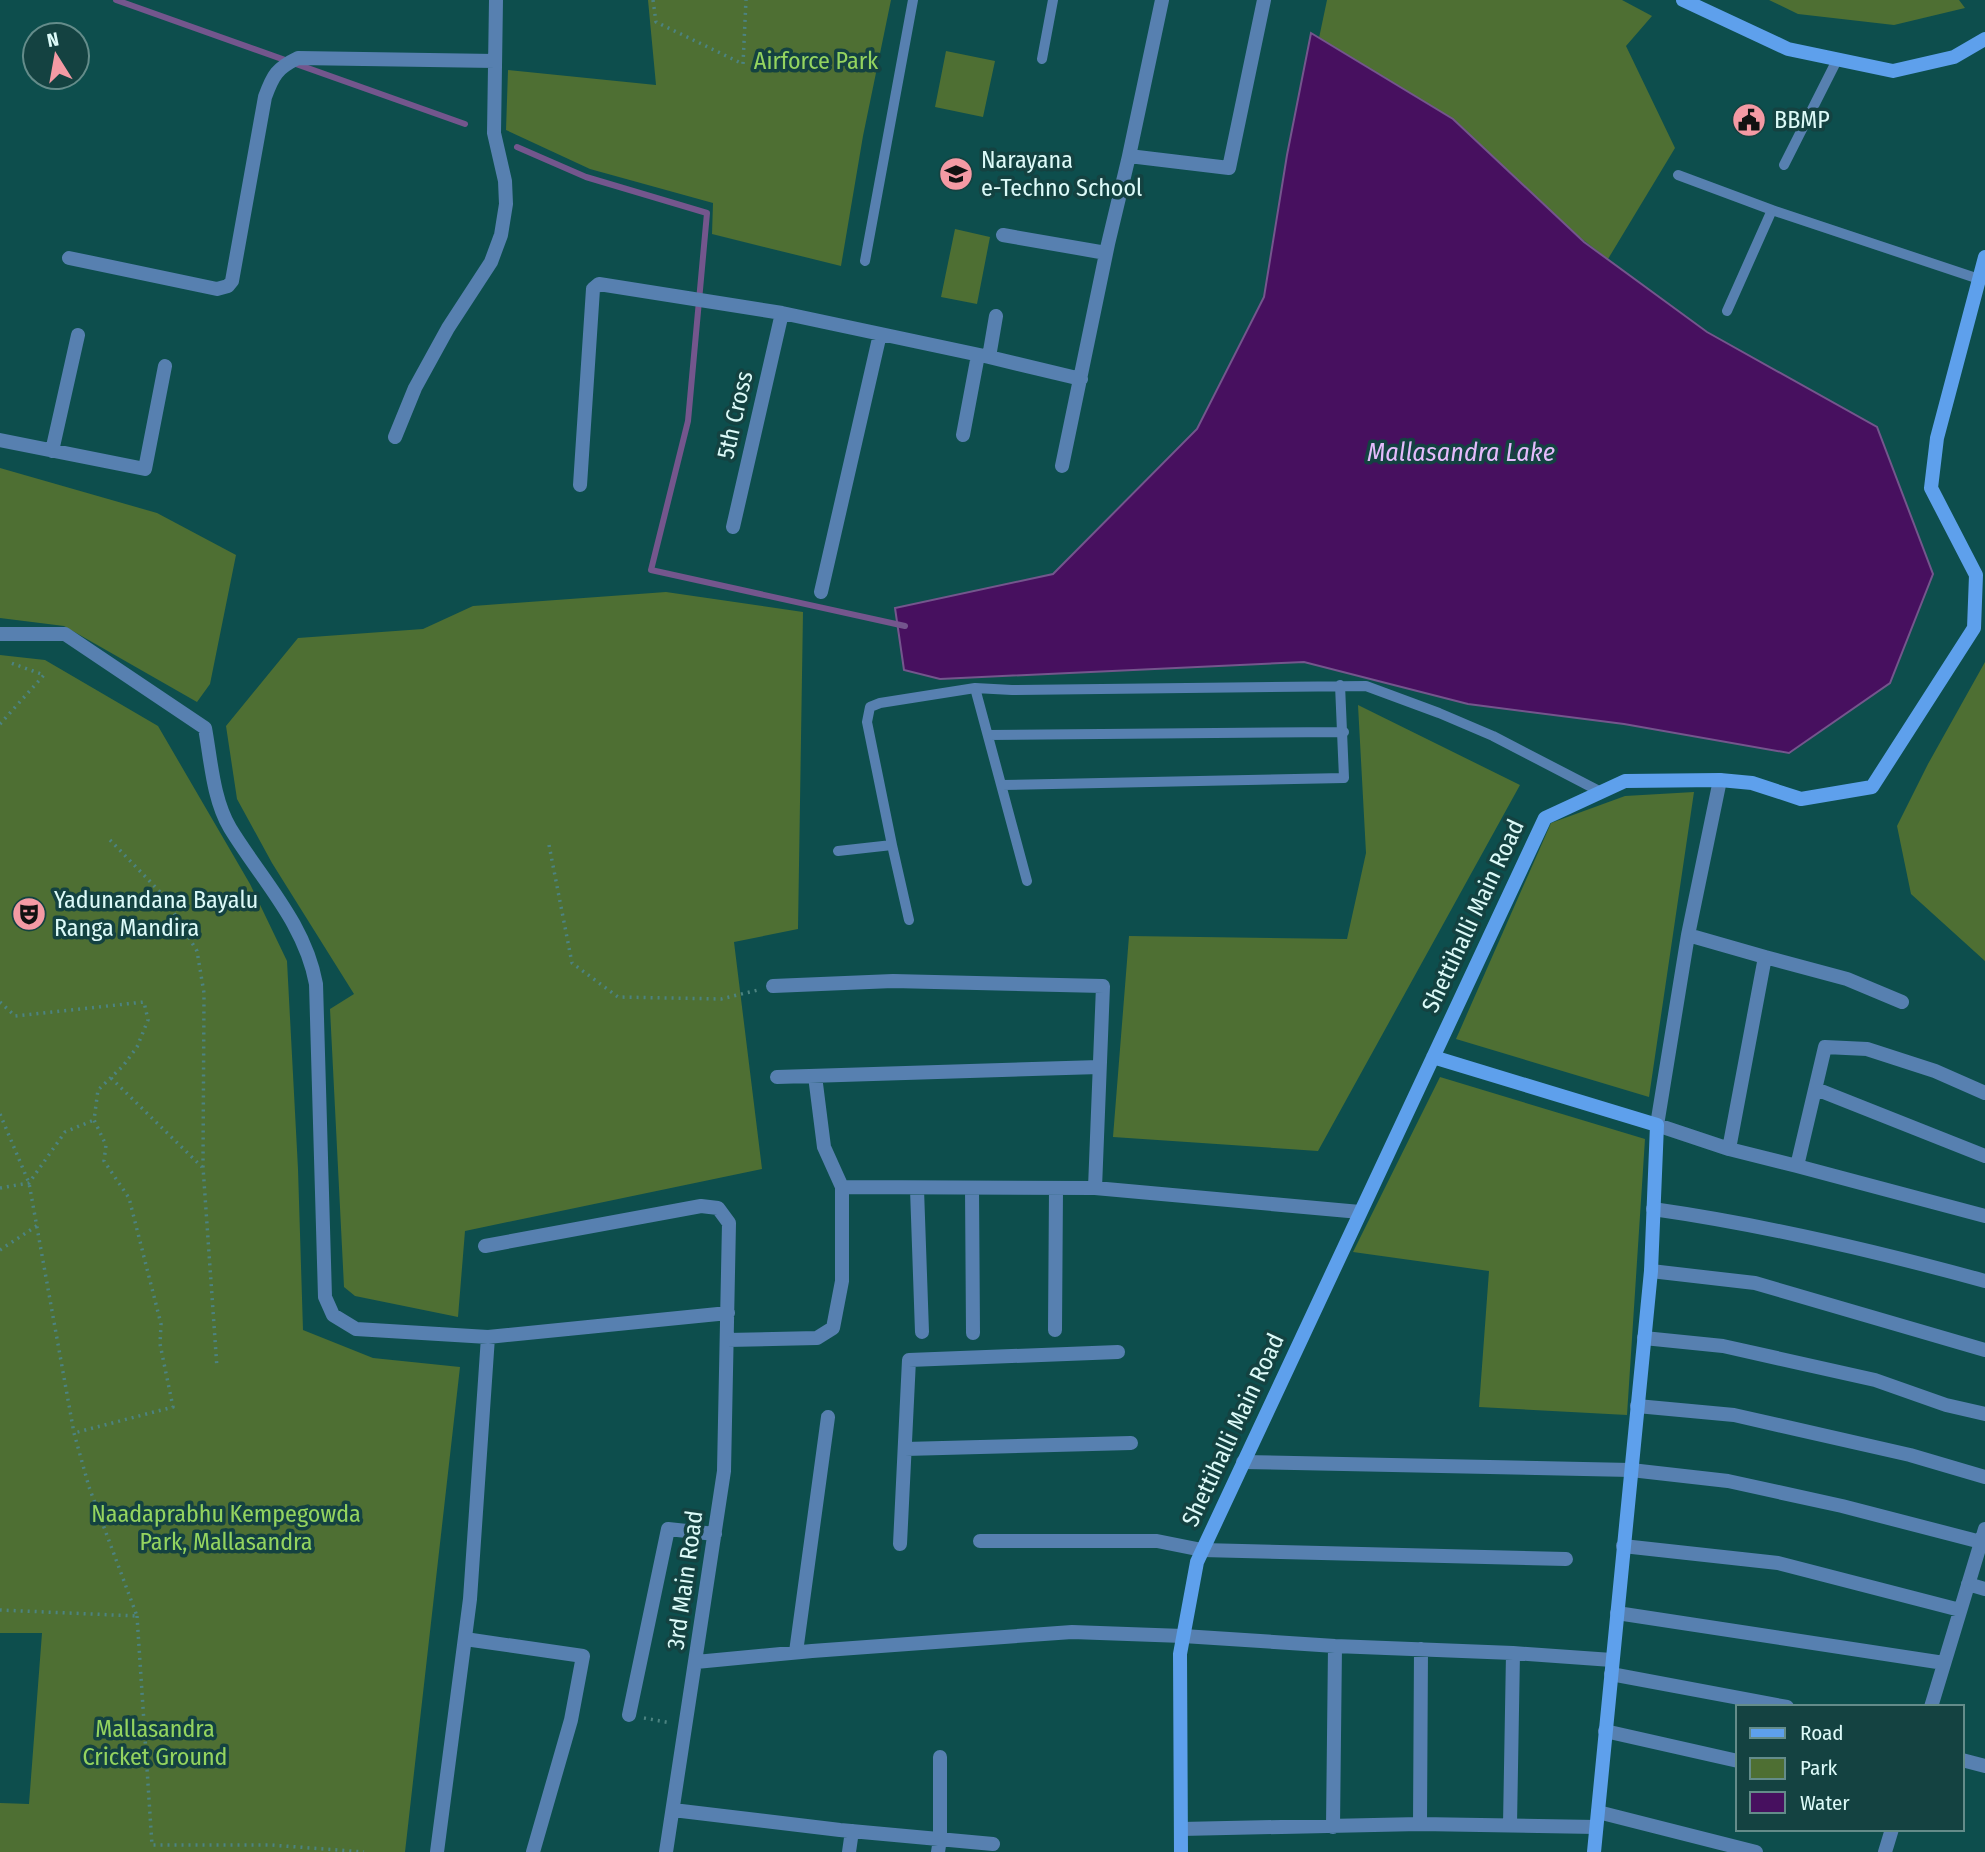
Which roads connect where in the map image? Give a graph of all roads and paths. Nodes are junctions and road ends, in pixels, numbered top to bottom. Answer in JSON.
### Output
{"nodes":[{"id":1,"x":496,"y":0,"type":"edge"},
{"id":2,"x":653,"y":0,"type":"edge"},
{"id":3,"x":746,"y":0,"type":"edge"},
{"id":4,"x":913,"y":0,"type":"edge"},
{"id":5,"x":1053,"y":0,"type":"edge"},
{"id":6,"x":1162,"y":0,"type":"edge"},
{"id":7,"x":1264,"y":0,"type":"edge"},
{"id":8,"x":1682,"y":0,"type":"edge"},
{"id":9,"x":1985,"y":39,"type":"edge"},
{"id":10,"x":1042,"y":59,"type":"dead end"},
{"id":11,"x":1837,"y":60,"type":"junction"},
{"id":12,"x":495,"y":61,"type":"junction"},
{"id":13,"x":1129,"y":156,"type":"junction"},
{"id":14,"x":1784,"y":165,"type":"dead end"},
{"id":15,"x":1678,"y":175,"type":"dead end"},
{"id":16,"x":1772,"y":210,"type":"junction"},
{"id":17,"x":1003,"y":235,"type":"dead end"},
{"id":18,"x":1106,"y":253,"type":"junction"},
{"id":19,"x":1985,"y":257,"type":"edge"},
{"id":20,"x":69,"y":258,"type":"dead end"},
{"id":21,"x":864,"y":261,"type":"dead end"},
{"id":22,"x":1979,"y":279,"type":"junction"},
{"id":23,"x":1727,"y":311,"type":"dead end"},
{"id":24,"x":782,"y":313,"type":"junction"},
{"id":25,"x":996,"y":316,"type":"dead end"},
{"id":26,"x":880,"y":334,"type":"junction"},
{"id":27,"x":78,"y":335,"type":"dead end"},
{"id":28,"x":983,"y":356,"type":"junction"},
{"id":29,"x":165,"y":366,"type":"dead end"},
{"id":30,"x":1081,"y":379,"type":"junction"},
{"id":31,"x":962,"y":435,"type":"dead end"},
{"id":32,"x":395,"y":437,"type":"dead end"},
{"id":33,"x":0,"y":440,"type":"edge"},
{"id":34,"x":51,"y":452,"type":"junction"},
{"id":35,"x":1062,"y":467,"type":"dead end"},
{"id":36,"x":580,"y":485,"type":"dead end"},
{"id":37,"x":733,"y":527,"type":"dead end"},
{"id":38,"x":821,"y":592,"type":"dead end"},
{"id":39,"x":0,"y":634,"type":"edge"},
{"id":40,"x":11,"y":663,"type":"dead end"},
{"id":41,"x":1340,"y":685,"type":"junction"},
{"id":42,"x":975,"y":688,"type":"junction"},
{"id":43,"x":0,"y":724,"type":"edge"},
{"id":44,"x":1343,"y":732,"type":"junction"},
{"id":45,"x":988,"y":736,"type":"junction"},
{"id":46,"x":1720,"y":780,"type":"junction"},
{"id":47,"x":1002,"y":785,"type":"junction"},
{"id":48,"x":1601,"y":792,"type":"junction"},
{"id":49,"x":110,"y":840,"type":"dead end"},
{"id":50,"x":548,"y":845,"type":"dead end"},
{"id":51,"x":892,"y":845,"type":"junction"},
{"id":52,"x":838,"y":851,"type":"dead end"},
{"id":53,"x":1027,"y":881,"type":"dead end"},
{"id":54,"x":909,"y":920,"type":"dead end"},
{"id":55,"x":1688,"y":935,"type":"junction"},
{"id":56,"x":1765,"y":957,"type":"junction"},
{"id":57,"x":773,"y":986,"type":"joint"},
{"id":58,"x":0,"y":1002,"type":"edge"},
{"id":59,"x":1902,"y":1002,"type":"dead end"},
{"id":60,"x":1433,"y":1057,"type":"junction"},
{"id":61,"x":1099,"y":1067,"type":"junction"},
{"id":62,"x":815,"y":1076,"type":"junction"},
{"id":63,"x":778,"y":1077,"type":"dead end"},
{"id":64,"x":111,"y":1078,"type":"junction"},
{"id":65,"x":1816,"y":1089,"type":"junction"},
{"id":66,"x":1985,"y":1093,"type":"edge"},
{"id":67,"x":0,"y":1114,"type":"edge"},
{"id":68,"x":94,"y":1120,"type":"junction"},
{"id":69,"x":1657,"y":1125,"type":"junction"},
{"id":70,"x":1729,"y":1149,"type":"junction"},
{"id":71,"x":1985,"y":1156,"type":"edge"},
{"id":72,"x":1797,"y":1166,"type":"junction"},
{"id":73,"x":203,"y":1167,"type":"junction"},
{"id":74,"x":29,"y":1183,"type":"junction"},
{"id":75,"x":842,"y":1187,"type":"junction"},
{"id":76,"x":0,"y":1188,"type":"edge"},
{"id":77,"x":972,"y":1188,"type":"junction"},
{"id":78,"x":1095,"y":1188,"type":"junction"},
{"id":79,"x":917,"y":1189,"type":"junction"},
{"id":80,"x":1056,"y":1189,"type":"junction"},
{"id":81,"x":1653,"y":1209,"type":"junction"},
{"id":82,"x":1360,"y":1212,"type":"junction"},
{"id":83,"x":1985,"y":1216,"type":"edge"},
{"id":84,"x":38,"y":1225,"type":"junction"},
{"id":85,"x":485,"y":1246,"type":"dead end"},
{"id":86,"x":0,"y":1250,"type":"edge"},
{"id":87,"x":1651,"y":1271,"type":"junction"},
{"id":88,"x":1985,"y":1281,"type":"edge"},
{"id":89,"x":727,"y":1313,"type":"junction"},
{"id":90,"x":1055,"y":1330,"type":"dead end"},
{"id":91,"x":922,"y":1332,"type":"dead end"},
{"id":92,"x":973,"y":1333,"type":"dead end"},
{"id":93,"x":488,"y":1337,"type":"junction"},
{"id":94,"x":1644,"y":1338,"type":"junction"},
{"id":95,"x":727,"y":1340,"type":"junction"},
{"id":96,"x":1985,"y":1350,"type":"edge"},
{"id":97,"x":1118,"y":1352,"type":"dead end"},
{"id":98,"x":217,"y":1368,"type":"dead end"},
{"id":99,"x":1637,"y":1406,"type":"junction"},
{"id":100,"x":1985,"y":1414,"type":"edge"},
{"id":101,"x":828,"y":1417,"type":"dead end"},
{"id":102,"x":74,"y":1433,"type":"junction"},
{"id":103,"x":1131,"y":1443,"type":"dead end"},
{"id":104,"x":905,"y":1449,"type":"junction"},
{"id":105,"x":1243,"y":1462,"type":"junction"},
{"id":106,"x":1631,"y":1471,"type":"junction"},
{"id":107,"x":1985,"y":1477,"type":"edge"},
{"id":108,"x":715,"y":1534,"type":"junction"},
{"id":109,"x":1983,"y":1536,"type":"edge"},
{"id":110,"x":980,"y":1541,"type":"dead end"},
{"id":111,"x":900,"y":1544,"type":"dead end"},
{"id":112,"x":1623,"y":1546,"type":"junction"},
{"id":113,"x":1202,"y":1550,"type":"junction"},
{"id":114,"x":1566,"y":1559,"type":"dead end"},
{"id":115,"x":1968,"y":1584,"type":"junction"},
{"id":116,"x":1985,"y":1588,"type":"edge"},
{"id":117,"x":1960,"y":1609,"type":"junction"},
{"id":118,"x":0,"y":1610,"type":"edge"},
{"id":119,"x":1617,"y":1613,"type":"junction"},
{"id":120,"x":137,"y":1616,"type":"junction"},
{"id":121,"x":1183,"y":1636,"type":"junction"},
{"id":122,"x":464,"y":1639,"type":"junction"},
{"id":123,"x":1335,"y":1646,"type":"junction"},
{"id":124,"x":1421,"y":1649,"type":"junction"},
{"id":125,"x":796,"y":1652,"type":"junction"},
{"id":126,"x":1513,"y":1653,"type":"junction"},
{"id":127,"x":696,"y":1662,"type":"junction"},
{"id":128,"x":1944,"y":1663,"type":"junction"},
{"id":129,"x":1612,"y":1667,"type":"junction"},
{"id":130,"x":1778,"y":1705,"type":"edge"},
{"id":131,"x":1932,"y":1705,"type":"edge"},
{"id":132,"x":629,"y":1715,"type":"joint"},
{"id":133,"x":687,"y":1726,"type":"junction"},
{"id":134,"x":1605,"y":1731,"type":"junction"},
{"id":135,"x":940,"y":1757,"type":"dead end"},
{"id":136,"x":1736,"y":1761,"type":"edge"},
{"id":137,"x":1964,"y":1761,"type":"edge"},
{"id":138,"x":1985,"y":1766,"type":"edge"},
{"id":139,"x":673,"y":1810,"type":"junction"},
{"id":140,"x":1597,"y":1819,"type":"junction"},
{"id":141,"x":1420,"y":1825,"type":"junction"},
{"id":142,"x":1510,"y":1825,"type":"junction"},
{"id":143,"x":1333,"y":1827,"type":"junction"},
{"id":144,"x":1181,"y":1829,"type":"junction"},
{"id":145,"x":852,"y":1831,"type":"junction"},
{"id":146,"x":1891,"y":1831,"type":"edge"},
{"id":147,"x":993,"y":1844,"type":"dead end"},
{"id":148,"x":939,"y":1846,"type":"edge"},
{"id":149,"x":364,"y":1852,"type":"edge"},
{"id":150,"x":437,"y":1852,"type":"edge"},
{"id":151,"x":533,"y":1852,"type":"edge"},
{"id":152,"x":666,"y":1852,"type":"edge"},
{"id":153,"x":849,"y":1852,"type":"edge"},
{"id":154,"x":1181,"y":1852,"type":"edge"},
{"id":155,"x":1594,"y":1852,"type":"edge"},
{"id":156,"x":1756,"y":1852,"type":"edge"},
{"id":157,"x":1885,"y":1852,"type":"edge"}],
"edges":[{"from":1,"to":12,"type":"street"},
{"from":2,"to":3,"type":"path"},
{"from":4,"to":21,"type":"lane"},
{"from":5,"to":10,"type":"lane"},
{"from":6,"to":13,"type":"street"},
{"from":7,"to":13,"type":"street"},
{"from":8,"to":11,"type":"street"},
{"from":9,"to":11,"type":"street"},
{"from":11,"to":14,"type":"lane"},
{"from":12,"to":20,"type":"street"},
{"from":12,"to":32,"type":"street"},
{"from":13,"to":18,"type":"street"},
{"from":15,"to":16,"type":"lane"},
{"from":16,"to":22,"type":"lane"},
{"from":16,"to":23,"type":"lane"},
{"from":17,"to":18,"type":"street"},
{"from":18,"to":30,"type":"street"},
{"from":19,"to":22,"type":"street","name":"Shettihalli Main Road"},
{"from":22,"to":46,"type":"street","name":"Shettihalli Main Road"},
{"from":24,"to":26,"type":"street"},
{"from":24,"to":36,"type":"street"},
{"from":24,"to":37,"type":"street","name":"5th Cross"},
{"from":25,"to":28,"type":"street"},
{"from":26,"to":28,"type":"street"},
{"from":26,"to":38,"type":"street"},
{"from":27,"to":34,"type":"street"},
{"from":28,"to":30,"type":"street"},
{"from":28,"to":31,"type":"street"},
{"from":29,"to":34,"type":"street"},
{"from":30,"to":35,"type":"street"},
{"from":33,"to":34,"type":"street"},
{"from":39,"to":93,"type":"street"},
{"from":40,"to":43,"type":"path"},
{"from":41,"to":42,"type":"lane"},
{"from":41,"to":44,"type":"lane"},
{"from":41,"to":48,"type":"lane"},
{"from":42,"to":45,"type":"lane"},
{"from":42,"to":51,"type":"lane"},
{"from":44,"to":45,"type":"lane"},
{"from":44,"to":47,"type":"lane"},
{"from":45,"to":47,"type":"lane"},
{"from":46,"to":48,"type":"street","name":"Shettihalli Main Road"},
{"from":46,"to":55,"type":"street"},
{"from":47,"to":53,"type":"lane"},
{"from":48,"to":60,"type":"street","name":"Shettihalli Main Road"},
{"from":49,"to":73,"type":"path"},
{"from":50,"to":57,"type":"path"},
{"from":51,"to":52,"type":"lane"},
{"from":51,"to":54,"type":"lane"},
{"from":55,"to":56,"type":"street"},
{"from":55,"to":69,"type":"street"},
{"from":56,"to":59,"type":"street"},
{"from":56,"to":70,"type":"street"},
{"from":57,"to":61,"type":"street"},
{"from":58,"to":64,"type":"path"},
{"from":60,"to":69,"type":"street"},
{"from":60,"to":82,"type":"street","name":"Shettihalli Main Road"},
{"from":61,"to":62,"type":"street"},
{"from":61,"to":78,"type":"street"},
{"from":62,"to":63,"type":"street"},
{"from":62,"to":75,"type":"street"},
{"from":64,"to":68,"type":"path"},
{"from":64,"to":73,"type":"path"},
{"from":65,"to":66,"type":"street"},
{"from":65,"to":71,"type":"street"},
{"from":65,"to":72,"type":"street"},
{"from":67,"to":74,"type":"path"},
{"from":68,"to":74,"type":"path"},
{"from":68,"to":102,"type":"path"},
{"from":69,"to":70,"type":"street"},
{"from":69,"to":81,"type":"street"},
{"from":70,"to":72,"type":"street"},
{"from":72,"to":83,"type":"street"},
{"from":73,"to":98,"type":"path"},
{"from":74,"to":76,"type":"path"},
{"from":74,"to":84,"type":"path"},
{"from":75,"to":79,"type":"street"},
{"from":75,"to":95,"type":"street"},
{"from":77,"to":79,"type":"street"},
{"from":77,"to":80,"type":"street"},
{"from":77,"to":92,"type":"street"},
{"from":78,"to":80,"type":"street"},
{"from":78,"to":82,"type":"street"},
{"from":79,"to":91,"type":"street"},
{"from":80,"to":90,"type":"street"},
{"from":81,"to":87,"type":"street"},
{"from":81,"to":88,"type":"street"},
{"from":82,"to":105,"type":"street","name":"Shettihalli Main Road"},
{"from":84,"to":86,"type":"path"},
{"from":84,"to":102,"type":"path"},
{"from":85,"to":89,"type":"street","name":"3rd Main Road"},
{"from":87,"to":94,"type":"street"},
{"from":87,"to":96,"type":"street"},
{"from":89,"to":93,"type":"street"},
{"from":89,"to":95,"type":"street","name":"3rd Main Road"},
{"from":93,"to":122,"type":"street"},
{"from":94,"to":99,"type":"street"},
{"from":94,"to":100,"type":"street"},
{"from":95,"to":108,"type":"street","name":"3rd Main Road"},
{"from":97,"to":104,"type":"street"},
{"from":99,"to":106,"type":"street"},
{"from":99,"to":107,"type":"street"},
{"from":101,"to":125,"type":"street"},
{"from":102,"to":120,"type":"path"},
{"from":103,"to":104,"type":"street"},
{"from":104,"to":111,"type":"street"},
{"from":105,"to":106,"type":"street"},
{"from":105,"to":113,"type":"street","name":"Shettihalli Main Road"},
{"from":106,"to":109,"type":"street"},
{"from":106,"to":112,"type":"street"},
{"from":108,"to":127,"type":"street","name":"3rd Main Road"},
{"from":108,"to":132,"type":"street"},
{"from":109,"to":115,"type":"street"},
{"from":110,"to":113,"type":"street"},
{"from":112,"to":117,"type":"street"},
{"from":112,"to":119,"type":"street"},
{"from":113,"to":114,"type":"street"},
{"from":113,"to":121,"type":"street","name":"Shettihalli Main Road"},
{"from":115,"to":116,"type":"street"},
{"from":115,"to":117,"type":"street"},
{"from":117,"to":128,"type":"street"},
{"from":118,"to":120,"type":"path"},
{"from":119,"to":128,"type":"street"},
{"from":119,"to":129,"type":"street"},
{"from":120,"to":149,"type":"path"},
{"from":121,"to":123,"type":"street"},
{"from":121,"to":125,"type":"street"},
{"from":121,"to":144,"type":"street","name":"Shettihalli Main Road"},
{"from":122,"to":150,"type":"street"},
{"from":122,"to":151,"type":"street"},
{"from":123,"to":124,"type":"street"},
{"from":123,"to":143,"type":"street"},
{"from":124,"to":126,"type":"street"},
{"from":124,"to":141,"type":"street"},
{"from":125,"to":127,"type":"street"},
{"from":126,"to":129,"type":"street"},
{"from":126,"to":142,"type":"street"},
{"from":127,"to":133,"type":"street","name":"3rd Main Road"},
{"from":128,"to":131,"type":"street"},
{"from":129,"to":130,"type":"street"},
{"from":129,"to":134,"type":"street"},
{"from":132,"to":133,"type":"path"},
{"from":133,"to":139,"type":"street","name":"3rd Main Road"},
{"from":134,"to":136,"type":"street"},
{"from":134,"to":140,"type":"street"},
{"from":135,"to":148,"type":"street"},
{"from":137,"to":138,"type":"street"},
{"from":139,"to":145,"type":"street"},
{"from":139,"to":152,"type":"street","name":"3rd Main Road"},
{"from":140,"to":142,"type":"street"},
{"from":140,"to":155,"type":"street"},
{"from":140,"to":156,"type":"street"},
{"from":141,"to":142,"type":"street"},
{"from":141,"to":143,"type":"street"},
{"from":143,"to":144,"type":"street"},
{"from":144,"to":154,"type":"street","name":"Shettihalli Main Road"},
{"from":145,"to":148,"type":"street"},
{"from":145,"to":153,"type":"street"},
{"from":146,"to":157,"type":"street"},
{"from":147,"to":148,"type":"street"}]}
